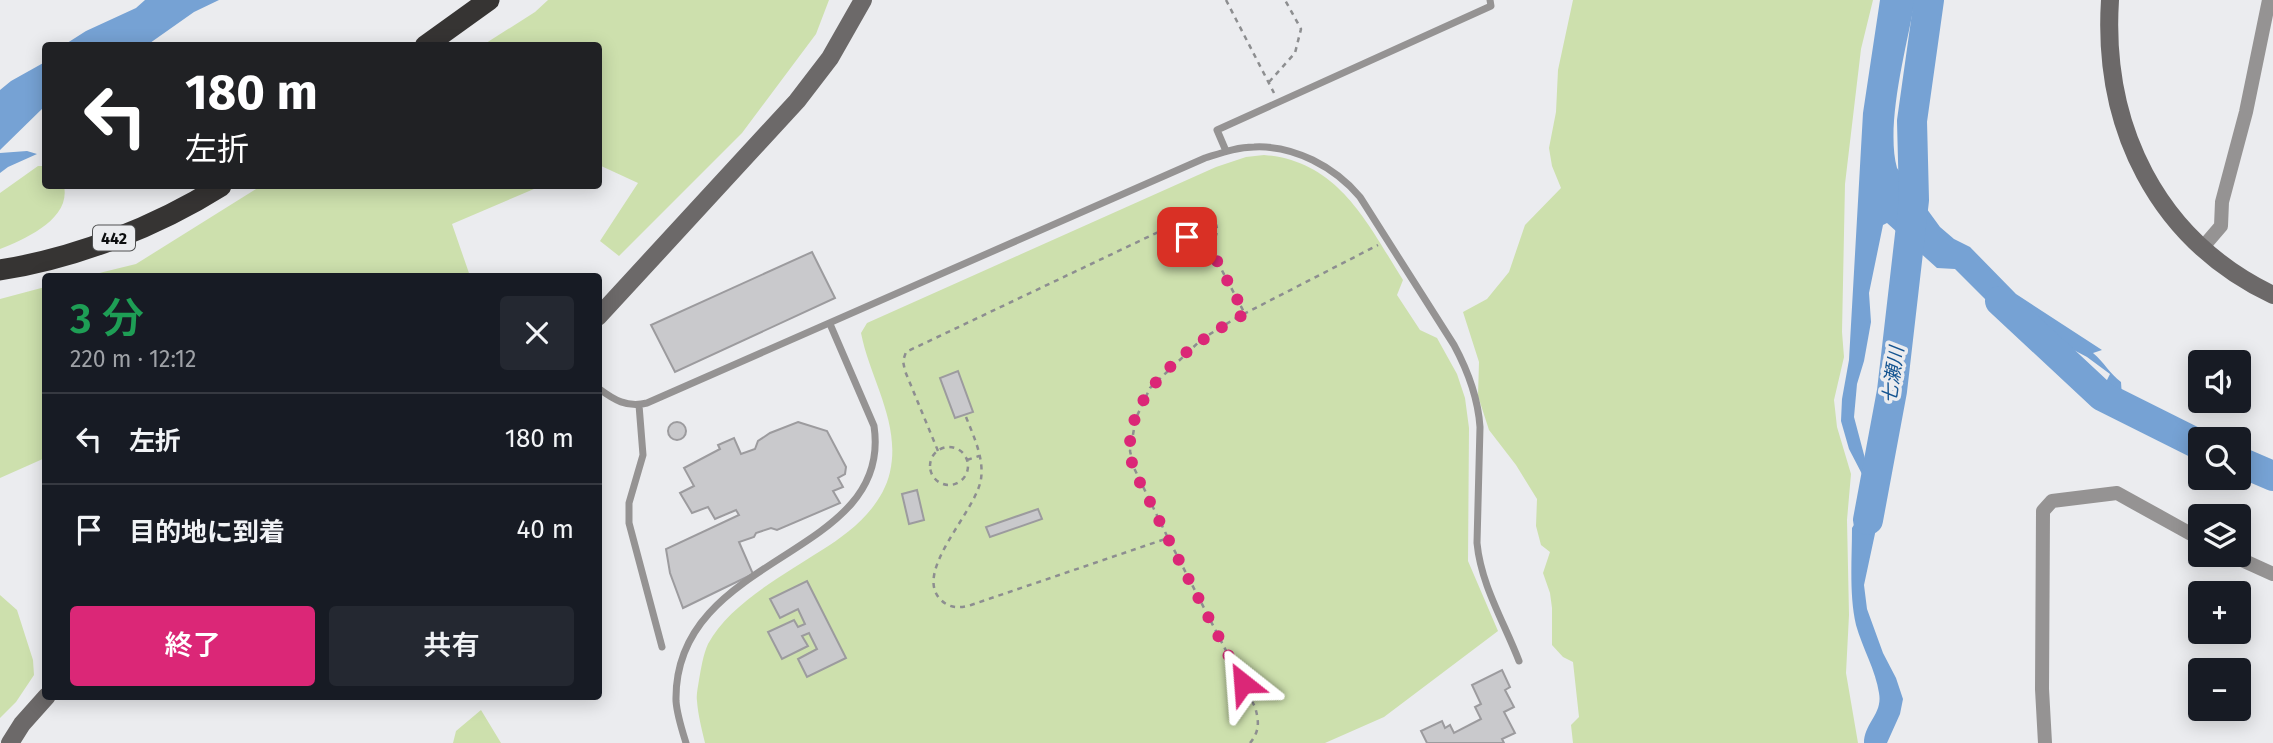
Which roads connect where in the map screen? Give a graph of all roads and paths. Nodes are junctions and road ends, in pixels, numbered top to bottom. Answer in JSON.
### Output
{"nodes":[{"id":1,"x":489,"y":0,"type":"edge"},
{"id":2,"x":863,"y":0,"type":"edge"},
{"id":3,"x":1226,"y":0,"type":"edge"},
{"id":4,"x":1285,"y":0,"type":"edge"},
{"id":5,"x":1490,"y":0,"type":"edge"},
{"id":6,"x":2110,"y":0,"type":"edge"},
{"id":7,"x":2269,"y":0,"type":"edge"},
{"id":8,"x":431,"y":42,"type":"edge"},
{"id":9,"x":1269,"y":82,"type":"junction"},
{"id":10,"x":1278,"y":102,"type":"junction"},
{"id":11,"x":1226,"y":151,"type":"junction"},
{"id":12,"x":216,"y":189,"type":"edge"},
{"id":13,"x":1187,"y":226,"type":"junction"},
{"id":14,"x":1208,"y":244,"type":"junction"},
{"id":15,"x":1380,"y":244,"type":"dead end"},
{"id":16,"x":2203,"y":247,"type":"junction"},
{"id":17,"x":0,"y":270,"type":"edge"},
{"id":18,"x":2273,"y":295,"type":"edge"},
{"id":19,"x":602,"y":313,"type":"edge"},
{"id":20,"x":1245,"y":314,"type":"junction"},
{"id":21,"x":830,"y":324,"type":"junction"},
{"id":22,"x":602,"y":390,"type":"edge"},
{"id":23,"x":639,"y":405,"type":"junction"},
{"id":24,"x":966,"y":417,"type":"dead end"},
{"id":25,"x":938,"y":451,"type":"junction"},
{"id":26,"x":979,"y":456,"type":"junction"},
{"id":27,"x":967,"y":460,"type":"junction"},
{"id":28,"x":2188,"y":532,"type":"edge"},
{"id":29,"x":1168,"y":538,"type":"junction"},
{"id":30,"x":2251,"y":565,"type":"edge"},
{"id":31,"x":2273,"y":574,"type":"edge"},
{"id":32,"x":662,"y":647,"type":"dead end"},
{"id":33,"x":1519,"y":661,"type":"dead end"},
{"id":34,"x":43,"y":700,"type":"edge"},
{"id":35,"x":10,"y":743,"type":"edge"},
{"id":36,"x":686,"y":743,"type":"edge"},
{"id":37,"x":1250,"y":743,"type":"edge"},
{"id":38,"x":2045,"y":743,"type":"edge"}],
"edges":[{"from":1,"to":8,"type":"highway"},
{"from":2,"to":19,"type":"street"},
{"from":3,"to":9,"type":"path"},
{"from":4,"to":9,"type":"path"},
{"from":5,"to":10,"type":"lane"},
{"from":6,"to":16,"type":"street"},
{"from":7,"to":16,"type":"street"},
{"from":9,"to":10,"type":"path"},
{"from":10,"to":11,"type":"lane"},
{"from":11,"to":21,"type":"lane"},
{"from":11,"to":33,"type":"lane"},
{"from":12,"to":17,"type":"highway","number":"442"},
{"from":13,"to":14,"type":"path"},
{"from":13,"to":14,"type":"path"},
{"from":13,"to":25,"type":"path"},
{"from":14,"to":20,"type":"path"},
{"from":15,"to":20,"type":"path"},
{"from":16,"to":18,"type":"street"},
{"from":20,"to":29,"type":"path"},
{"from":21,"to":23,"type":"lane"},
{"from":21,"to":36,"type":"lane"},
{"from":22,"to":23,"type":"lane"},
{"from":23,"to":32,"type":"lane"},
{"from":24,"to":26,"type":"path"},
{"from":25,"to":27,"type":"path"},
{"from":25,"to":27,"type":"path"},
{"from":26,"to":27,"type":"path"},
{"from":26,"to":29,"type":"path"},
{"from":28,"to":38,"type":"street"},
{"from":29,"to":37,"type":"path"},
{"from":30,"to":31,"type":"street"},
{"from":34,"to":35,"type":"street"}]}
